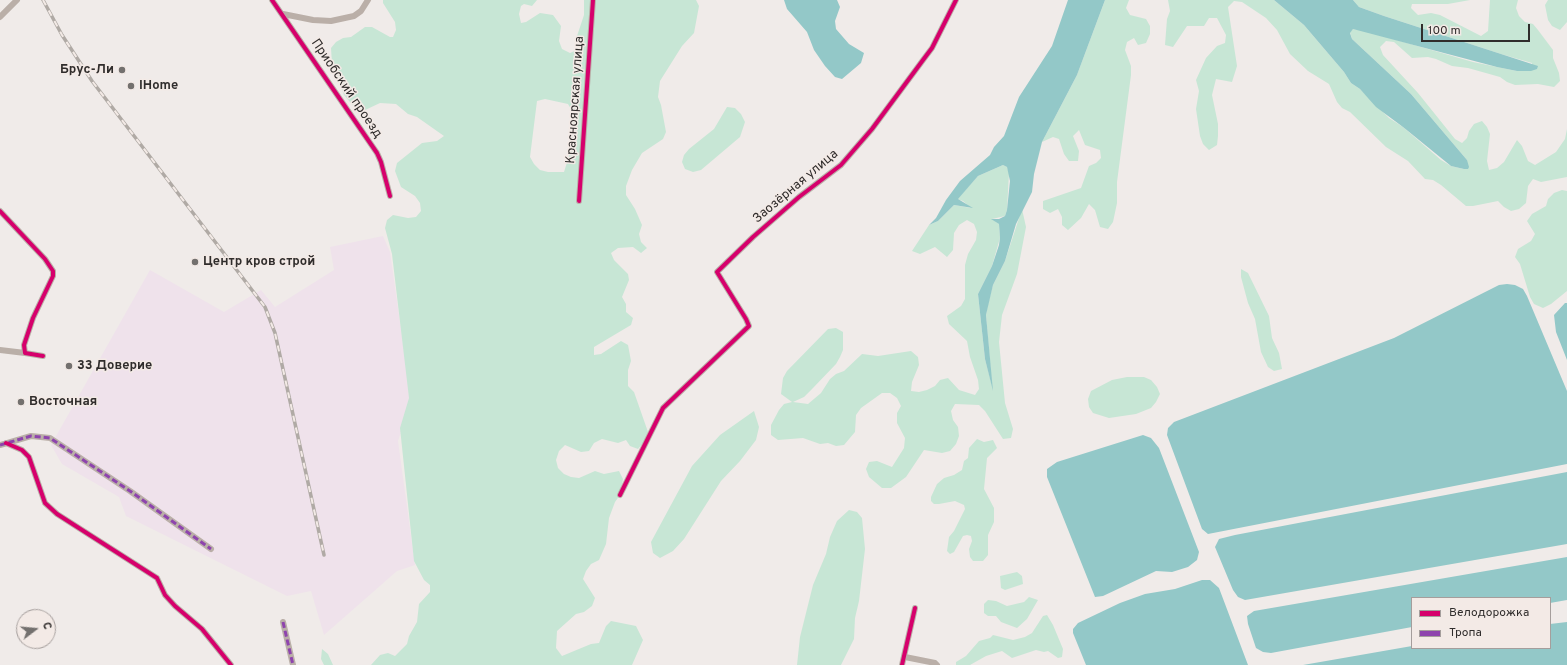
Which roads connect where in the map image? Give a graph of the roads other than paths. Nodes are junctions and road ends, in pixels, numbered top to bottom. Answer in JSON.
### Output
{"nodes":[{"id":1,"x":17,"y":0,"type":"edge"},
{"id":2,"x":272,"y":0,"type":"edge"},
{"id":3,"x":368,"y":0,"type":"edge"},
{"id":4,"x":593,"y":0,"type":"edge"},
{"id":5,"x":956,"y":0,"type":"edge"},
{"id":6,"x":283,"y":14,"type":"junction"},
{"id":7,"x":0,"y":17,"type":"edge"},
{"id":8,"x":390,"y":196,"type":"dead end"},
{"id":9,"x":580,"y":201,"type":"dead end"},
{"id":10,"x":0,"y":211,"type":"edge"},
{"id":11,"x":0,"y":350,"type":"edge"},
{"id":12,"x":25,"y":353,"type":"junction"},
{"id":13,"x":43,"y":356,"type":"dead end"},
{"id":14,"x":3,"y":444,"type":"edge"},
{"id":15,"x":620,"y":495,"type":"dead end"},
{"id":16,"x":212,"y":548,"type":"dead end"},
{"id":17,"x":915,"y":608,"type":"dead end"},
{"id":18,"x":283,"y":622,"type":"dead end"},
{"id":19,"x":905,"y":657,"type":"junction"},
{"id":20,"x":231,"y":665,"type":"edge"},
{"id":21,"x":293,"y":665,"type":"edge"},
{"id":22,"x":902,"y":665,"type":"edge"},
{"id":23,"x":938,"y":665,"type":"edge"}],
"edges":[{"from":1,"to":7,"type":"street"},
{"from":2,"to":6,"type":"street","name":"Приобский проезд"},
{"from":3,"to":6,"type":"street","name":"Приобский проезд"},
{"from":4,"to":9,"type":"street","name":"Красноярская улица"},
{"from":5,"to":15,"type":"street","name":"Заозёрная улица"},
{"from":6,"to":8,"type":"street","name":"Приобский проезд"},
{"from":10,"to":12,"type":"street"},
{"from":11,"to":12,"type":"street"},
{"from":12,"to":13,"type":"street"},
{"from":14,"to":16,"type":"street"},
{"from":14,"to":20,"type":"street"},
{"from":17,"to":19,"type":"street"},
{"from":18,"to":21,"type":"street"},
{"from":19,"to":22,"type":"street"},
{"from":19,"to":23,"type":"street"}]}
